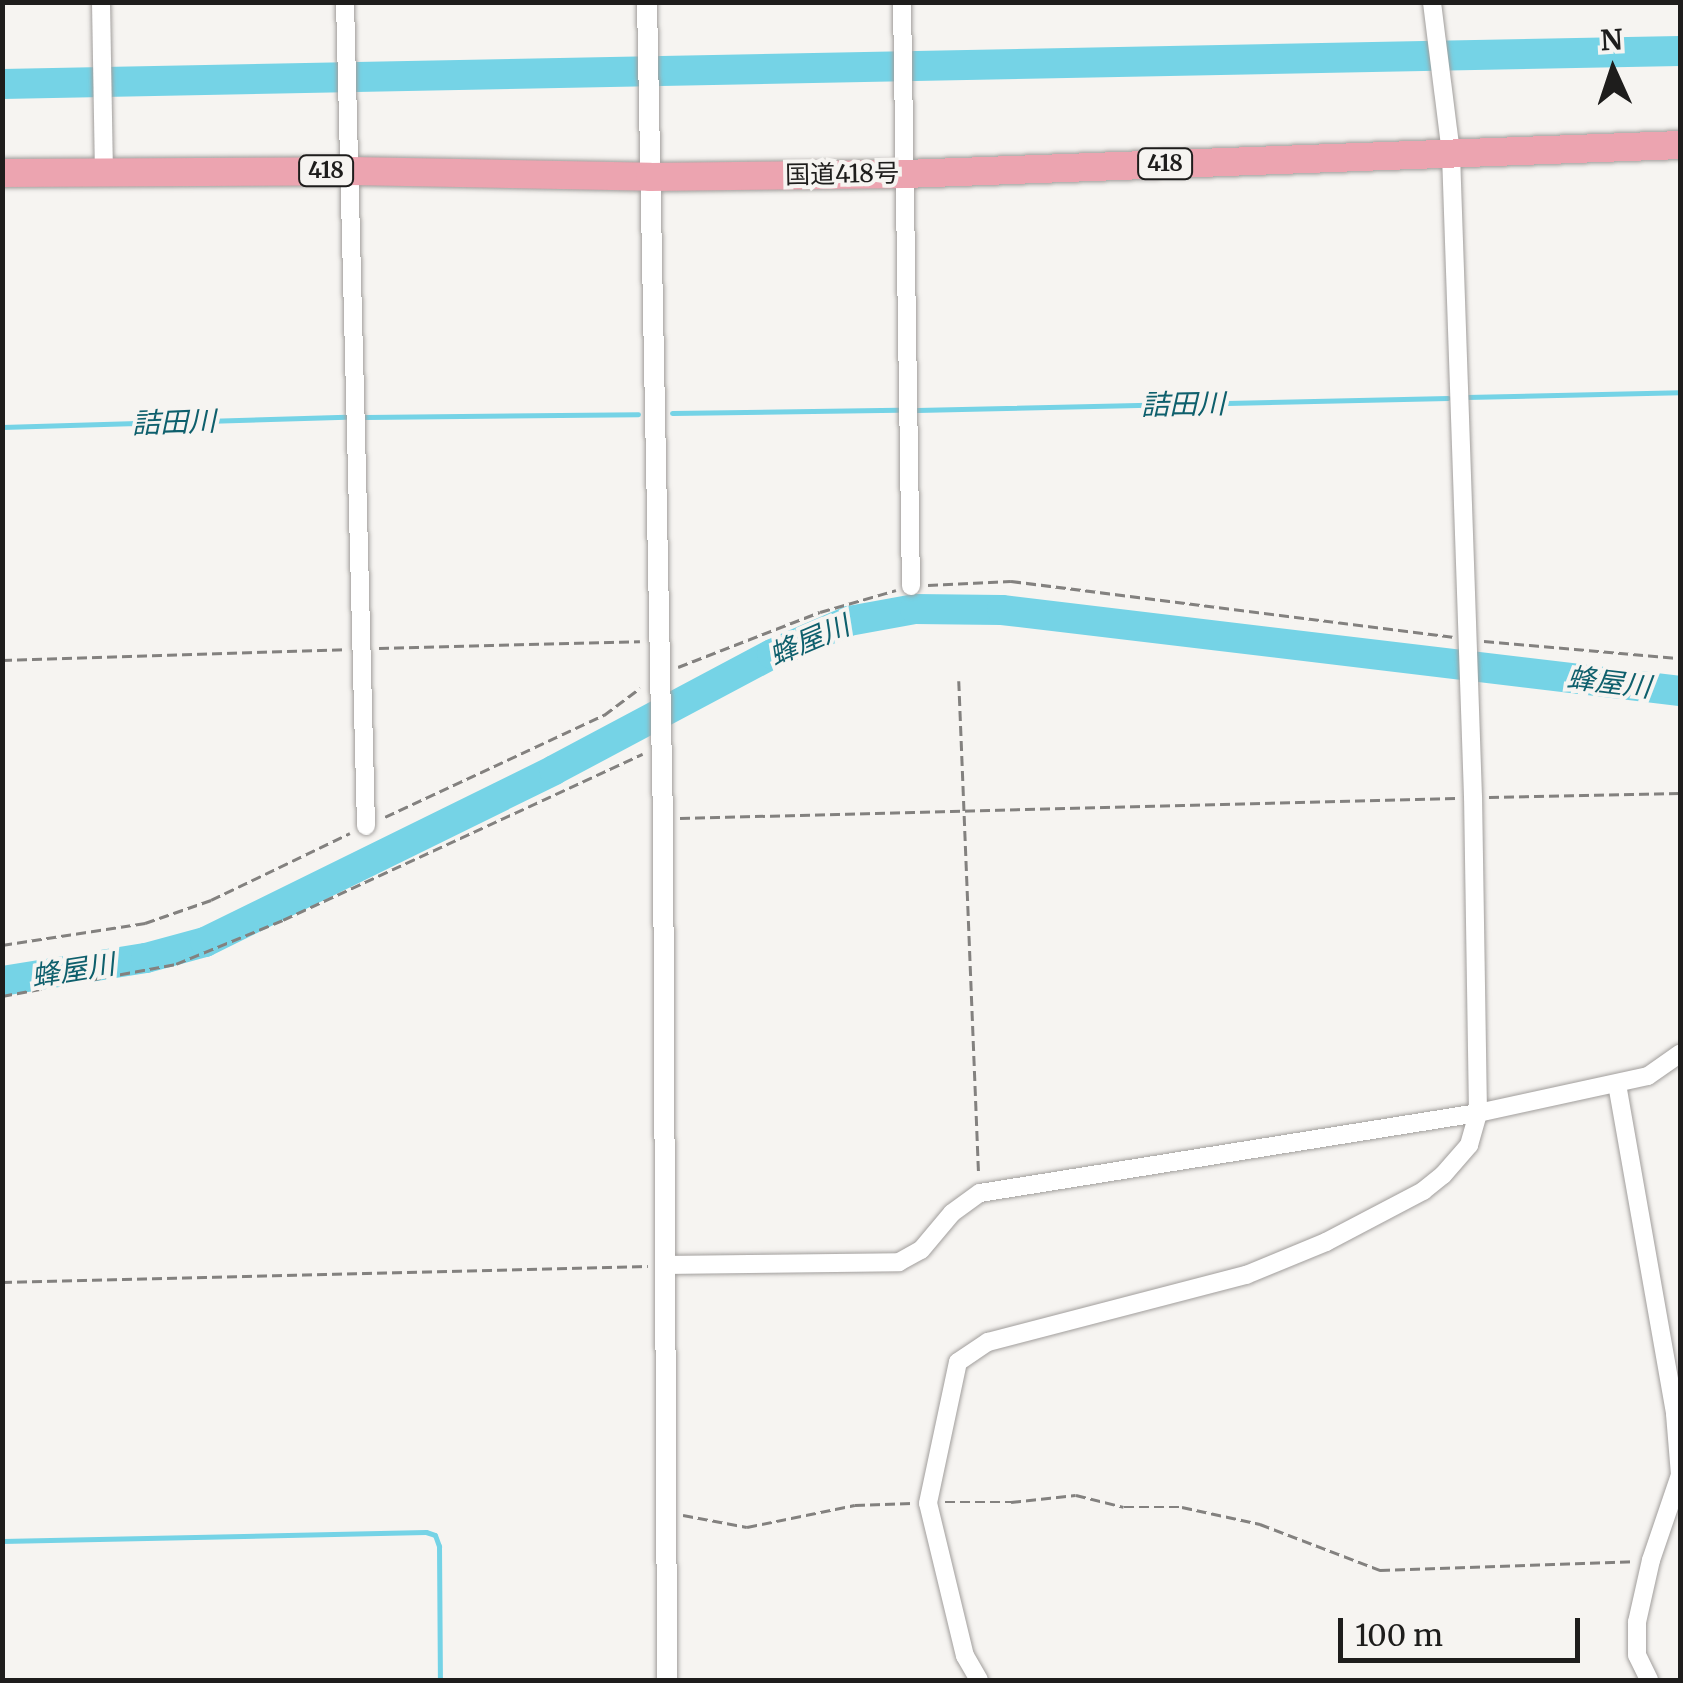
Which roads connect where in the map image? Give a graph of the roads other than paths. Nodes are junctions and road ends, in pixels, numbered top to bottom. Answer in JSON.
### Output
{"nodes":[{"id":1,"x":100,"y":2,"type":"edge"},
{"id":2,"x":345,"y":2,"type":"edge"},
{"id":3,"x":647,"y":2,"type":"edge"},
{"id":4,"x":902,"y":2,"type":"edge"},
{"id":5,"x":1432,"y":2,"type":"edge"},
{"id":6,"x":1680,"y":145,"type":"edge"},
{"id":7,"x":1451,"y":153,"type":"junction"},
{"id":8,"x":104,"y":171,"type":"junction"},
{"id":9,"x":351,"y":171,"type":"junction"},
{"id":10,"x":2,"y":173,"type":"edge"},
{"id":11,"x":906,"y":174,"type":"junction"},
{"id":12,"x":650,"y":177,"type":"junction"},
{"id":13,"x":911,"y":586,"type":"road end"},
{"id":14,"x":366,"y":826,"type":"road end"},
{"id":15,"x":1680,"y":1054,"type":"edge"},
{"id":16,"x":1617,"y":1084,"type":"junction"},
{"id":17,"x":1478,"y":1112,"type":"junction"},
{"id":18,"x":664,"y":1265,"type":"junction"},
{"id":19,"x":668,"y":1680,"type":"edge"},
{"id":20,"x":979,"y":1680,"type":"edge"},
{"id":21,"x":1649,"y":1680,"type":"edge"}],
"edges":[{"from":1,"to":8,"type":"street"},
{"from":2,"to":9,"type":"street"},
{"from":3,"to":12,"type":"street"},
{"from":4,"to":11,"type":"street"},
{"from":5,"to":7,"type":"street"},
{"from":6,"to":7,"type":"highway","name":"国道418号","number":"418"},
{"from":7,"to":11,"type":"highway","name":"国道418号","number":"418"},
{"from":7,"to":17,"type":"street"},
{"from":8,"to":9,"type":"highway","name":"国道418号","number":"418"},
{"from":8,"to":10,"type":"highway","name":"国道418号","number":"418"},
{"from":9,"to":12,"type":"highway","name":"国道418号","number":"418"},
{"from":9,"to":14,"type":"street"},
{"from":11,"to":12,"type":"highway","name":"国道418号","number":"418"},
{"from":11,"to":13,"type":"street"},
{"from":12,"to":18,"type":"street"},
{"from":15,"to":16,"type":"street"},
{"from":16,"to":17,"type":"street"},
{"from":16,"to":21,"type":"street"},
{"from":17,"to":18,"type":"street"},
{"from":17,"to":20,"type":"street"},
{"from":18,"to":19,"type":"street"}]}
